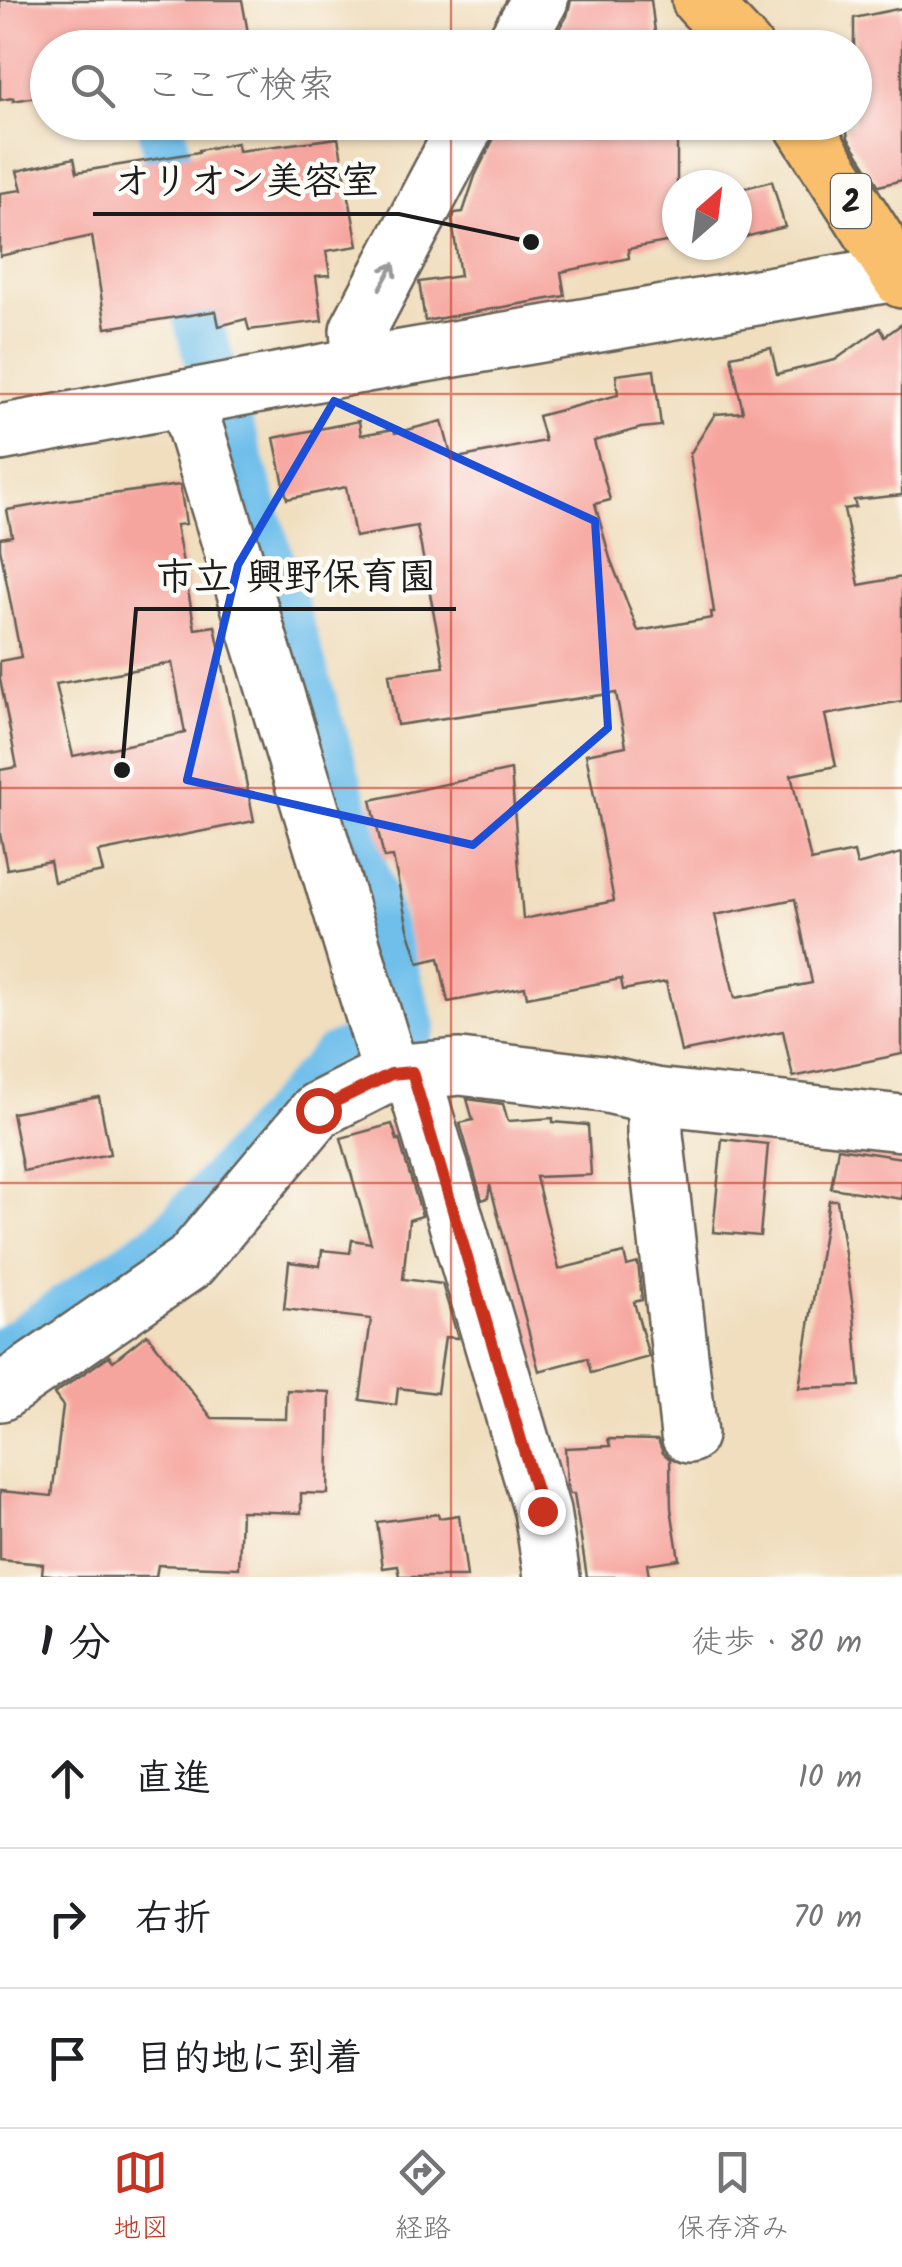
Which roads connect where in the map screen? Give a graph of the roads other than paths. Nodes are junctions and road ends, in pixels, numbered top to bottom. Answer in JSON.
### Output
{"nodes":[{"id":1,"x":540,"y":0,"type":"edge"},
{"id":2,"x":700,"y":0,"type":"edge"},
{"id":3,"x":522,"y":30,"type":"edge"},
{"id":4,"x":728,"y":30,"type":"edge"},
{"id":5,"x":458,"y":140,"type":"edge"},
{"id":6,"x":813,"y":140,"type":"edge"},
{"id":7,"x":900,"y":275,"type":"edge"},
{"id":8,"x":361,"y":365,"type":"junction"},
{"id":9,"x":186,"y":398,"type":"junction"},
{"id":10,"x":0,"y":433,"type":"edge"},
{"id":11,"x":402,"y":1073,"type":"junction"},
{"id":12,"x":656,"y":1096,"type":"junction"},
{"id":13,"x":902,"y":1122,"type":"edge"},
{"id":14,"x":0,"y":1393,"type":"edge"},
{"id":15,"x":689,"y":1435,"type":"dead end"},
{"id":16,"x":552,"y":1577,"type":"edge"}],
"edges":[{"from":1,"to":3,"type":"street"},
{"from":2,"to":4,"type":"main road"},
{"from":8,"to":5,"type":"street","one_way":true},
{"from":6,"to":7,"type":"main road","number":"2"},
{"from":7,"to":8,"type":"street"},
{"from":8,"to":9,"type":"street"},
{"from":9,"to":10,"type":"street"},
{"from":9,"to":11,"type":"street"},
{"from":11,"to":12,"type":"street"},
{"from":11,"to":14,"type":"street"},
{"from":11,"to":16,"type":"street"},
{"from":12,"to":13,"type":"street"},
{"from":12,"to":15,"type":"street"}]}
